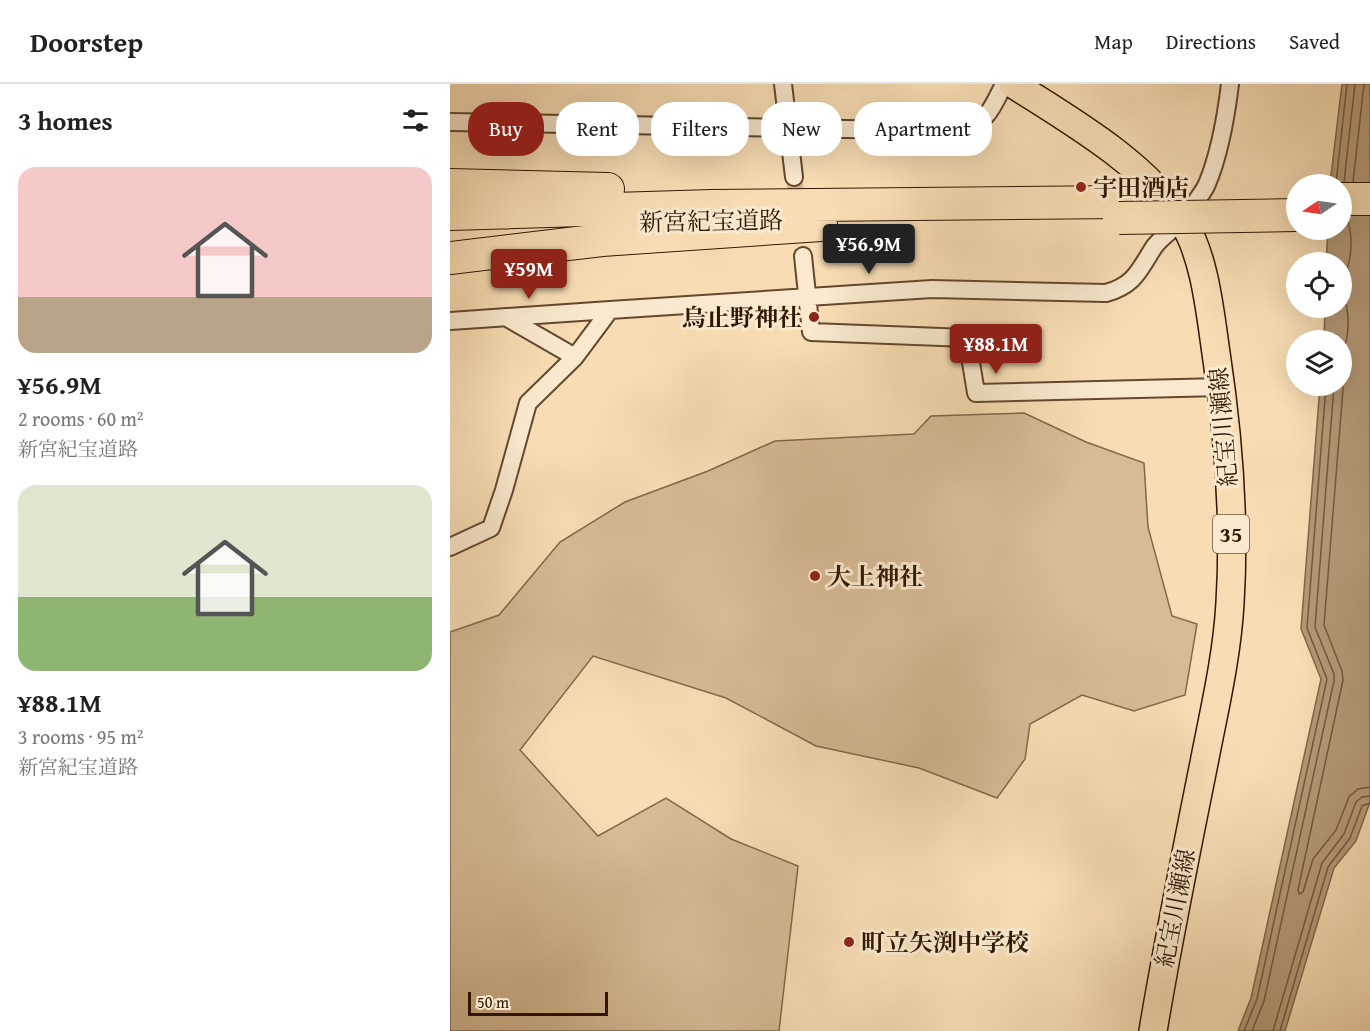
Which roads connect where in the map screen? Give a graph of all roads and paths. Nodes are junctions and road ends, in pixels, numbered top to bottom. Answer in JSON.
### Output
{"nodes":[{"id":1,"x":783,"y":84,"type":"edge"},
{"id":2,"x":1004,"y":84,"type":"edge"},
{"id":3,"x":1013,"y":84,"type":"edge"},
{"id":4,"x":1230,"y":84,"type":"edge"},
{"id":5,"x":1040,"y":93,"type":"edge"},
{"id":6,"x":785,"y":102,"type":"edge"},
{"id":7,"x":450,"y":122,"type":"edge"},
{"id":8,"x":761,"y":128,"type":"edge"},
{"id":9,"x":842,"y":130,"type":"edge"},
{"id":10,"x":791,"y":156,"type":"edge"},
{"id":11,"x":794,"y":177,"type":"tunnel mouth"},
{"id":12,"x":450,"y":185,"type":"edge"},
{"id":13,"x":1352,"y":199,"type":"edge"},
{"id":14,"x":1370,"y":199,"type":"edge"},
{"id":15,"x":1286,"y":201,"type":"edge"},
{"id":16,"x":1074,"y":203,"type":"junction"},
{"id":17,"x":1119,"y":210,"type":"junction"},
{"id":18,"x":450,"y":214,"type":"edge"},
{"id":19,"x":1370,"y":214,"type":"edge"},
{"id":20,"x":1286,"y":215,"type":"edge"},
{"id":21,"x":1352,"y":215,"type":"edge"},
{"id":22,"x":920,"y":218,"type":"junction"},
{"id":23,"x":1182,"y":220,"type":"junction"},
{"id":24,"x":450,"y":228,"type":"edge"},
{"id":25,"x":803,"y":256,"type":"tunnel mouth"},
{"id":26,"x":450,"y":258,"type":"edge"},
{"id":27,"x":808,"y":296,"type":"junction"},
{"id":28,"x":610,"y":310,"type":"junction"},
{"id":29,"x":509,"y":319,"type":"junction"},
{"id":30,"x":450,"y":321,"type":"edge"},
{"id":31,"x":575,"y":357,"type":"junction"},
{"id":32,"x":1221,"y":387,"type":"junction"},
{"id":33,"x":450,"y":547,"type":"edge"},
{"id":34,"x":1153,"y":1031,"type":"edge"}],
"edges":[{"from":1,"to":6,"type":"street"},
{"from":2,"to":9,"type":"street"},
{"from":3,"to":5,"type":"main road","name":"紀宝川瀬線","number":"35"},
{"from":4,"to":23,"type":"street"},
{"from":5,"to":23,"type":"main road","name":"紀宝川瀬線","number":"35"},
{"from":7,"to":8,"type":"street"},
{"from":10,"to":11,"type":"street"},
{"from":12,"to":16,"type":"highway"},
{"from":13,"to":14,"type":"highway"},
{"from":15,"to":17,"type":"highway","name":"新宮紀宝道路"},
{"from":16,"to":17,"type":"highway","name":"新宮紀宝道路"},
{"from":16,"to":18,"type":"highway","name":"新宮紀宝道路"},
{"from":17,"to":20,"type":"highway","name":"新宮紀宝道路","bridge":true},
{"from":17,"to":22,"type":"highway","name":"新宮紀宝道路"},
{"from":19,"to":21,"type":"highway"},
{"from":22,"to":24,"type":"highway","name":"新宮紀宝道路"},
{"from":22,"to":26,"type":"highway"},
{"from":23,"to":27,"type":"street"},
{"from":23,"to":32,"type":"main road","name":"紀宝川瀬線","number":"35"},
{"from":25,"to":27,"type":"street"},
{"from":27,"to":28,"type":"street"},
{"from":27,"to":32,"type":"street"},
{"from":28,"to":29,"type":"street"},
{"from":28,"to":31,"type":"street"},
{"from":29,"to":30,"type":"street"},
{"from":29,"to":31,"type":"street"},
{"from":31,"to":33,"type":"street"},
{"from":32,"to":34,"type":"main road","name":"紀宝川瀬線","number":"35"}]}
